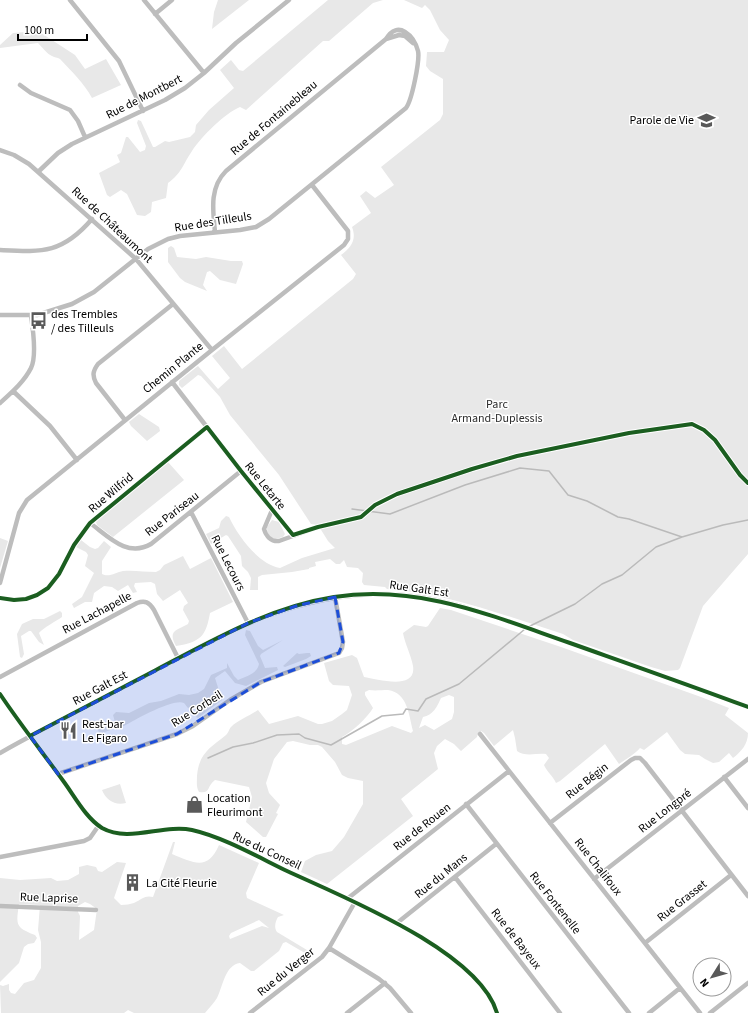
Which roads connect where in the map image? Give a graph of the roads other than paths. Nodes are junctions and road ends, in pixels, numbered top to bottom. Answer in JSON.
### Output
{"nodes":[{"id":1,"x":70,"y":0,"type":"edge"},
{"id":2,"x":144,"y":0,"type":"edge"},
{"id":3,"x":172,"y":0,"type":"edge"},
{"id":4,"x":289,"y":0,"type":"edge"},
{"id":5,"x":155,"y":14,"type":"junction"},
{"id":6,"x":204,"y":73,"type":"junction"},
{"id":7,"x":20,"y":85,"type":"dead end"},
{"id":8,"x":409,"y":104,"type":"joint"},
{"id":9,"x":143,"y":111,"type":"junction"},
{"id":10,"x":85,"y":137,"type":"junction"},
{"id":11,"x":0,"y":150,"type":"edge"},
{"id":12,"x":38,"y":172,"type":"junction"},
{"id":13,"x":312,"y":185,"type":"junction"},
{"id":14,"x":92,"y":219,"type":"junction"},
{"id":15,"x":215,"y":232,"type":"junction"},
{"id":16,"x":0,"y":250,"type":"edge"},
{"id":17,"x":136,"y":259,"type":"junction"},
{"id":18,"x":173,"y":304,"type":"junction"},
{"id":19,"x":0,"y":314,"type":"edge"},
{"id":20,"x":31,"y":316,"type":"junction"},
{"id":21,"x":212,"y":350,"type":"junction"},
{"id":22,"x":172,"y":382,"type":"junction"},
{"id":23,"x":13,"y":391,"type":"junction"},
{"id":24,"x":0,"y":403,"type":"edge"},
{"id":25,"x":125,"y":420,"type":"junction"},
{"id":26,"x":207,"y":427,"type":"junction"},
{"id":27,"x":77,"y":460,"type":"junction"},
{"id":28,"x":241,"y":472,"type":"junction"},
{"id":29,"x":272,"y":510,"type":"junction"},
{"id":30,"x":191,"y":512,"type":"junction"},
{"id":31,"x":90,"y":523,"type":"junction"},
{"id":32,"x":318,"y":527,"type":"dead end"},
{"id":33,"x":293,"y":535,"type":"junction"},
{"id":34,"x":1,"y":577,"type":"edge"},
{"id":35,"x":0,"y":583,"type":"edge"},
{"id":36,"x":336,"y":597,"type":"junction"},
{"id":37,"x":0,"y":598,"type":"edge"},
{"id":38,"x":248,"y":623,"type":"junction"},
{"id":39,"x":178,"y":658,"type":"junction"},
{"id":40,"x":0,"y":677,"type":"edge"},
{"id":41,"x":0,"y":694,"type":"edge"},
{"id":42,"x":748,"y":707,"type":"edge"},
{"id":43,"x":480,"y":734,"type":"dead end"},
{"id":44,"x":30,"y":736,"type":"junction"},
{"id":45,"x":0,"y":753,"type":"edge"},
{"id":46,"x":748,"y":759,"type":"edge"},
{"id":47,"x":509,"y":771,"type":"junction"},
{"id":48,"x":58,"y":774,"type":"junction"},
{"id":49,"x":724,"y":777,"type":"junction"},
{"id":50,"x":466,"y":804,"type":"junction"},
{"id":51,"x":748,"y":808,"type":"edge"},
{"id":52,"x":682,"y":810,"type":"junction"},
{"id":53,"x":550,"y":823,"type":"junction"},
{"id":54,"x":99,"y":825,"type":"junction"},
{"id":55,"x":496,"y":844,"type":"junction"},
{"id":56,"x":0,"y":857,"type":"edge"},
{"id":57,"x":732,"y":875,"type":"junction"},
{"id":58,"x":455,"y":877,"type":"junction"},
{"id":59,"x":594,"y":879,"type":"junction"},
{"id":60,"x":748,"y":896,"type":"edge"},
{"id":61,"x":347,"y":898,"type":"junction"},
{"id":62,"x":355,"y":902,"type":"junction"},
{"id":63,"x":0,"y":906,"type":"edge"},
{"id":64,"x":96,"y":910,"type":"dead end"},
{"id":65,"x":397,"y":923,"type":"junction"},
{"id":66,"x":645,"y":943,"type":"junction"},
{"id":67,"x":329,"y":948,"type":"junction"},
{"id":68,"x":385,"y":983,"type":"junction"},
{"id":69,"x":748,"y":983,"type":"edge"},
{"id":70,"x":680,"y":988,"type":"junction"},
{"id":71,"x":250,"y":1013,"type":"edge"},
{"id":72,"x":346,"y":1013,"type":"edge"},
{"id":73,"x":411,"y":1013,"type":"edge"},
{"id":74,"x":498,"y":1013,"type":"edge"},
{"id":75,"x":560,"y":1013,"type":"edge"},
{"id":76,"x":629,"y":1013,"type":"edge"},
{"id":77,"x":649,"y":1013,"type":"edge"},
{"id":78,"x":700,"y":1013,"type":"edge"},
{"id":79,"x":710,"y":1013,"type":"edge"}],
"edges":[{"from":1,"to":9,"type":"street"},
{"from":2,"to":5,"type":"street"},
{"from":3,"to":5,"type":"street"},
{"from":4,"to":6,"type":"street","name":"Rue de Montbert"},
{"from":5,"to":6,"type":"street"},
{"from":6,"to":9,"type":"street","name":"Rue de Montbert"},
{"from":7,"to":10,"type":"street"},
{"from":8,"to":13,"type":"street","name":"Rue des Tilleuls"},
{"from":8,"to":15,"type":"street","name":"Rue de Fontainebleau"},
{"from":9,"to":10,"type":"street","name":"Rue de Montbert"},
{"from":10,"to":12,"type":"street","name":"Rue de Montbert"},
{"from":11,"to":12,"type":"street","name":"Rue de Châteaumont"},
{"from":12,"to":14,"type":"street","name":"Rue de Châteaumont"},
{"from":13,"to":15,"type":"street","name":"Rue des Tilleuls"},
{"from":13,"to":21,"type":"street","name":"Chemin Plante"},
{"from":14,"to":16,"type":"street"},
{"from":14,"to":17,"type":"street","name":"Rue de Châteaumont"},
{"from":15,"to":17,"type":"street","name":"Rue des Tilleuls"},
{"from":17,"to":18,"type":"street","name":"Rue de Châteaumont"},
{"from":17,"to":20,"type":"street","name":"Rue des Tilleuls"},
{"from":18,"to":21,"type":"street","name":"Rue de Châteaumont"},
{"from":18,"to":25,"type":"street"},
{"from":19,"to":20,"type":"street","name":"Rue des Tilleuls"},
{"from":20,"to":23,"type":"street"},
{"from":21,"to":22,"type":"street","name":"Chemin Plante"},
{"from":22,"to":25,"type":"street","name":"Chemin Plante"},
{"from":22,"to":26,"type":"street","name":"Rue Letarte"},
{"from":23,"to":24,"type":"street"},
{"from":23,"to":27,"type":"street"},
{"from":25,"to":27,"type":"street","name":"Chemin Plante"},
{"from":26,"to":28,"type":"street","name":"Rue Letarte"},
{"from":26,"to":31,"type":"street","name":"Rue Wilfrid"},
{"from":27,"to":34,"type":"street","name":"Chemin Plante"},
{"from":28,"to":29,"type":"street","name":"Rue Letarte"},
{"from":28,"to":30,"type":"street","name":"Rue Pariseau"},
{"from":29,"to":33,"type":"street","name":"Rue Letarte"},
{"from":29,"to":33,"type":"street","name":"Rue Letarte"},
{"from":30,"to":31,"type":"street","name":"Rue Pariseau"},
{"from":30,"to":38,"type":"street","name":"Rue Lecours"},
{"from":31,"to":37,"type":"street","name":"Rue Wilfrid"},
{"from":32,"to":33,"type":"street","name":"Rue Letarte"},
{"from":34,"to":35,"type":"street","name":"Chemin Plante"},
{"from":36,"to":38,"type":"street","name":"Rue Galt Est"},
{"from":36,"to":42,"type":"street","name":"Rue Galt Est"},
{"from":36,"to":48,"type":"street","name":"Rue Corbeil"},
{"from":38,"to":39,"type":"street","name":"Rue Galt Est"},
{"from":39,"to":40,"type":"street","name":"Rue Lachapelle"},
{"from":39,"to":44,"type":"street","name":"Rue Galt Est"},
{"from":41,"to":44,"type":"street","name":"Rue du Conseil"},
{"from":43,"to":47,"type":"street","name":"Rue Chalifoux"},
{"from":44,"to":45,"type":"street","name":"Rue Galt Est"},
{"from":44,"to":48,"type":"street","name":"Rue du Conseil"},
{"from":46,"to":49,"type":"street","name":"Rue Longpré"},
{"from":47,"to":50,"type":"street","name":"Rue de Rouen"},
{"from":47,"to":53,"type":"street","name":"Rue Chalifoux"},
{"from":48,"to":54,"type":"street","name":"Rue du Conseil"},
{"from":49,"to":51,"type":"street"},
{"from":49,"to":52,"type":"street","name":"Rue Longpré"},
{"from":50,"to":55,"type":"street","name":"Rue Fontenelle"},
{"from":50,"to":61,"type":"street","name":"Rue de Rouen"},
{"from":52,"to":53,"type":"street","name":"Rue Bégin"},
{"from":52,"to":57,"type":"street"},
{"from":52,"to":59,"type":"street","name":"Rue Longpré"},
{"from":53,"to":59,"type":"street","name":"Rue Chalifoux"},
{"from":54,"to":56,"type":"street"},
{"from":54,"to":61,"type":"street","name":"Rue du Conseil"},
{"from":55,"to":58,"type":"street","name":"Rue du Mans"},
{"from":55,"to":76,"type":"street","name":"Rue Fontenelle"},
{"from":57,"to":60,"type":"street"},
{"from":57,"to":66,"type":"street","name":"Rue Grasset"},
{"from":58,"to":65,"type":"street","name":"Rue du Mans"},
{"from":58,"to":75,"type":"street","name":"Rue de Bayeux"},
{"from":59,"to":66,"type":"street","name":"Rue Chalifoux"},
{"from":61,"to":62,"type":"street","name":"Rue du Conseil"},
{"from":62,"to":65,"type":"street","name":"Rue du Conseil"},
{"from":62,"to":67,"type":"street","name":"Rue du Verger"},
{"from":63,"to":64,"type":"street","name":"Rue Laprise"},
{"from":65,"to":74,"type":"street","name":"Rue du Conseil"},
{"from":66,"to":70,"type":"street","name":"Rue Chalifoux"},
{"from":67,"to":68,"type":"street"},
{"from":67,"to":71,"type":"street","name":"Rue du Verger"},
{"from":68,"to":72,"type":"street"},
{"from":68,"to":73,"type":"street"},
{"from":69,"to":79,"type":"street"},
{"from":70,"to":77,"type":"street"},
{"from":70,"to":78,"type":"street","name":"Rue Chalifoux"}]}
